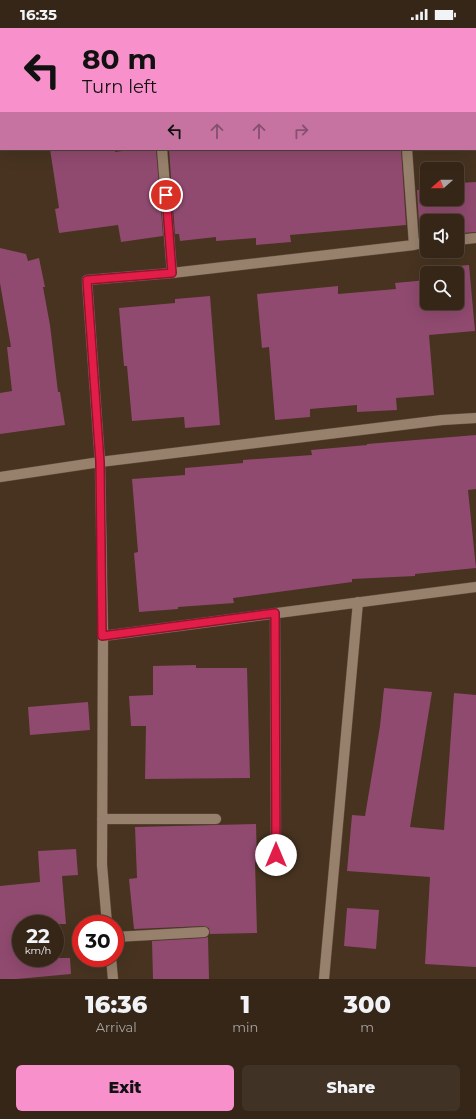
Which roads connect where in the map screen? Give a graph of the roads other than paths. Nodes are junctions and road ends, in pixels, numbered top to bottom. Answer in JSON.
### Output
{"nodes":[{"id":1,"x":162,"y":150,"type":"edge"},
{"id":2,"x":407,"y":150,"type":"edge"},
{"id":3,"x":476,"y":238,"type":"edge"},
{"id":4,"x":464,"y":239,"type":"edge"},
{"id":5,"x":420,"y":244,"type":"edge"},
{"id":6,"x":414,"y":245,"type":"junction"},
{"id":7,"x":172,"y":273,"type":"junction"},
{"id":8,"x":476,"y":418,"type":"edge"},
{"id":9,"x":100,"y":462,"type":"junction"},
{"id":10,"x":0,"y":477,"type":"edge"},
{"id":11,"x":476,"y":587,"type":"edge"},
{"id":12,"x":358,"y":602,"type":"junction"},
{"id":13,"x":275,"y":613,"type":"junction"},
{"id":14,"x":102,"y":636,"type":"junction"},
{"id":15,"x":102,"y":819,"type":"junction"},
{"id":16,"x":216,"y":819,"type":"dead end"},
{"id":17,"x":276,"y":870,"type":"dead end"},
{"id":18,"x":106,"y":915,"type":"edge"},
{"id":19,"x":204,"y":932,"type":"dead end"},
{"id":20,"x":124,"y":936,"type":"edge"},
{"id":21,"x":112,"y":967,"type":"edge"},
{"id":22,"x":113,"y":979,"type":"edge"},
{"id":23,"x":324,"y":979,"type":"edge"}],
"edges":[{"from":1,"to":7,"type":"street"},
{"from":2,"to":6,"type":"street"},
{"from":3,"to":4,"type":"street"},
{"from":5,"to":6,"type":"street"},
{"from":6,"to":7,"type":"street"},
{"from":7,"to":9,"type":"street"},
{"from":8,"to":9,"type":"street"},
{"from":9,"to":10,"type":"street"},
{"from":9,"to":14,"type":"street"},
{"from":11,"to":12,"type":"street"},
{"from":12,"to":13,"type":"street"},
{"from":12,"to":23,"type":"street"},
{"from":13,"to":14,"type":"street"},
{"from":13,"to":17,"type":"street"},
{"from":14,"to":15,"type":"street"},
{"from":15,"to":16,"type":"street"},
{"from":15,"to":18,"type":"street"},
{"from":19,"to":20,"type":"street"},
{"from":21,"to":22,"type":"street"}]}
